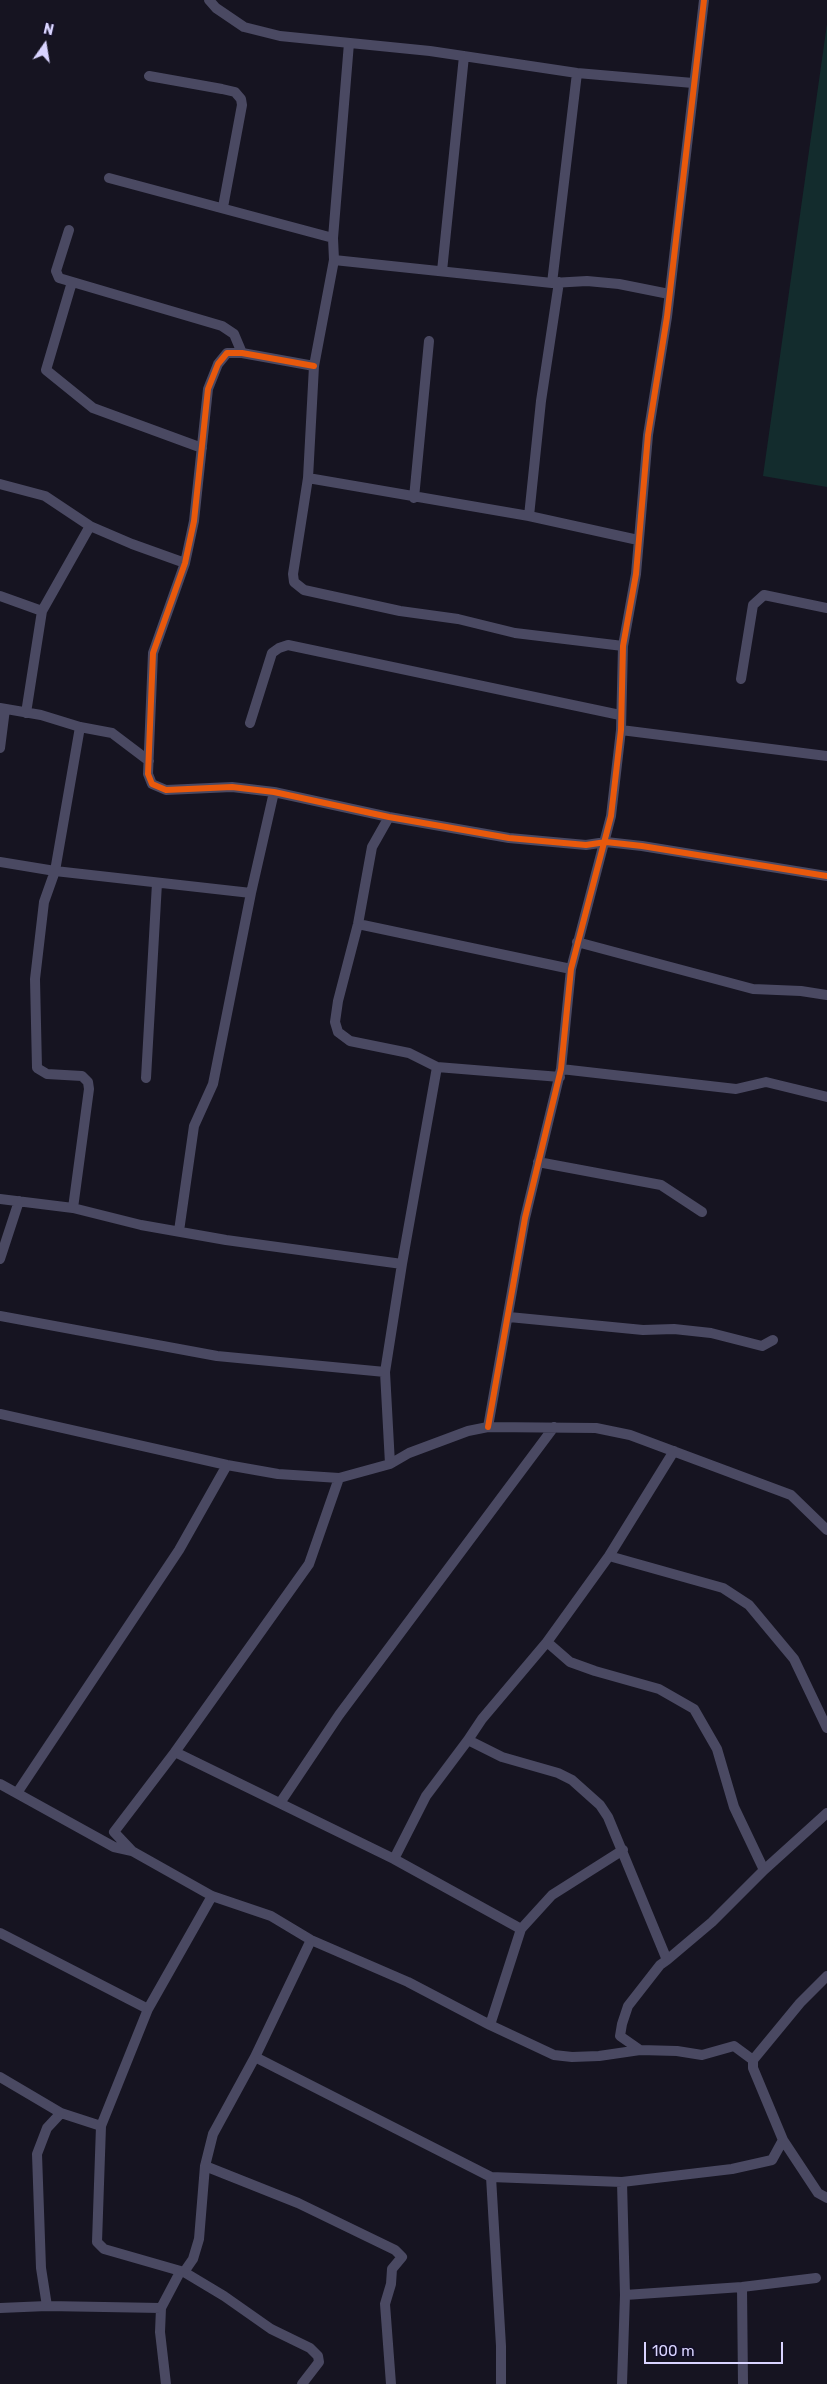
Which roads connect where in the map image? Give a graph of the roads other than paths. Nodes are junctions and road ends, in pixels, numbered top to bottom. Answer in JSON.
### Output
{"nodes":[{"id":1,"x":209,"y":0,"type":"edge"},
{"id":2,"x":704,"y":0,"type":"edge"},
{"id":3,"x":349,"y":43,"type":"junction"},
{"id":4,"x":464,"y":56,"type":"junction"},
{"id":5,"x":577,"y":73,"type":"junction"},
{"id":6,"x":149,"y":76,"type":"dead end"},
{"id":7,"x":693,"y":83,"type":"junction"},
{"id":8,"x":109,"y":178,"type":"dead end"},
{"id":9,"x":223,"y":207,"type":"junction"},
{"id":10,"x":69,"y":230,"type":"dead end"},
{"id":11,"x":333,"y":238,"type":"junction"},
{"id":12,"x":334,"y":260,"type":"junction"},
{"id":13,"x":442,"y":271,"type":"junction"},
{"id":14,"x":72,"y":282,"type":"junction"},
{"id":15,"x":555,"y":282,"type":"junction"},
{"id":16,"x":669,"y":294,"type":"junction"},
{"id":17,"x":428,"y":341,"type":"dead end"},
{"id":18,"x":242,"y":353,"type":"junction"},
{"id":19,"x":314,"y":366,"type":"junction"},
{"id":20,"x":202,"y":448,"type":"junction"},
{"id":21,"x":308,"y":478,"type":"junction"},
{"id":22,"x":0,"y":484,"type":"edge"},
{"id":23,"x":414,"y":498,"type":"junction"},
{"id":24,"x":529,"y":516,"type":"junction"},
{"id":25,"x":90,"y":526,"type":"junction"},
{"id":26,"x":638,"y":540,"type":"junction"},
{"id":27,"x":185,"y":562,"type":"junction"},
{"id":28,"x":0,"y":596,"type":"edge"},
{"id":29,"x":827,"y":608,"type":"edge"},
{"id":30,"x":42,"y":611,"type":"junction"},
{"id":31,"x":623,"y":646,"type":"junction"},
{"id":32,"x":741,"y":679,"type":"dead end"},
{"id":33,"x":2,"y":709,"type":"edge"},
{"id":34,"x":26,"y":713,"type":"junction"},
{"id":35,"x":620,"y":715,"type":"junction"},
{"id":36,"x":250,"y":724,"type":"dead end"},
{"id":37,"x":80,"y":727,"type":"junction"},
{"id":38,"x":621,"y":730,"type":"junction"},
{"id":39,"x":0,"y":748,"type":"edge"},
{"id":40,"x":827,"y":756,"type":"edge"},
{"id":41,"x":148,"y":761,"type":"junction"},
{"id":42,"x":274,"y":792,"type":"junction"},
{"id":43,"x":389,"y":817,"type":"junction"},
{"id":44,"x":606,"y":842,"type":"junction"},
{"id":45,"x":0,"y":862,"type":"edge"},
{"id":46,"x":55,"y":872,"type":"junction"},
{"id":47,"x":827,"y":876,"type":"edge"},
{"id":48,"x":157,"y":883,"type":"junction"},
{"id":49,"x":251,"y":894,"type":"junction"},
{"id":50,"x":358,"y":924,"type":"junction"},
{"id":51,"x":577,"y":942,"type":"junction"},
{"id":52,"x":571,"y":969,"type":"junction"},
{"id":53,"x":827,"y":995,"type":"edge"},
{"id":54,"x":437,"y":1067,"type":"junction"},
{"id":55,"x":560,"y":1073,"type":"junction"},
{"id":56,"x":146,"y":1078,"type":"dead end"},
{"id":57,"x":827,"y":1097,"type":"edge"},
{"id":58,"x":538,"y":1162,"type":"junction"},
{"id":59,"x":0,"y":1199,"type":"edge"},
{"id":60,"x":18,"y":1201,"type":"junction"},
{"id":61,"x":73,"y":1208,"type":"junction"},
{"id":62,"x":702,"y":1212,"type":"dead end"},
{"id":63,"x":179,"y":1231,"type":"junction"},
{"id":64,"x":0,"y":1259,"type":"edge"},
{"id":65,"x":402,"y":1264,"type":"junction"},
{"id":66,"x":0,"y":1316,"type":"edge"},
{"id":67,"x":509,"y":1317,"type":"junction"},
{"id":68,"x":773,"y":1340,"type":"dead end"},
{"id":69,"x":385,"y":1372,"type":"junction"},
{"id":70,"x":0,"y":1414,"type":"edge"},
{"id":71,"x":488,"y":1427,"type":"junction"},
{"id":72,"x":554,"y":1427,"type":"junction"},
{"id":73,"x":674,"y":1451,"type":"junction"},
{"id":74,"x":390,"y":1464,"type":"junction"},
{"id":75,"x":227,"y":1465,"type":"junction"},
{"id":76,"x":339,"y":1478,"type":"junction"},
{"id":77,"x":827,"y":1530,"type":"edge"},
{"id":78,"x":608,"y":1556,"type":"junction"},
{"id":79,"x":547,"y":1642,"type":"junction"},
{"id":80,"x":827,"y":1728,"type":"edge"},
{"id":81,"x":468,"y":1740,"type":"junction"},
{"id":82,"x":175,"y":1752,"type":"junction"},
{"id":83,"x":0,"y":1784,"type":"edge"},
{"id":84,"x":17,"y":1793,"type":"junction"},
{"id":85,"x":280,"y":1804,"type":"junction"},
{"id":86,"x":827,"y":1813,"type":"edge"},
{"id":87,"x":623,"y":1850,"type":"junction"},
{"id":88,"x":132,"y":1851,"type":"junction"},
{"id":89,"x":394,"y":1859,"type":"junction"},
{"id":90,"x":764,"y":1870,"type":"junction"},
{"id":91,"x":212,"y":1896,"type":"junction"},
{"id":92,"x":521,"y":1929,"type":"junction"},
{"id":93,"x":0,"y":1933,"type":"edge"},
{"id":94,"x":311,"y":1940,"type":"junction"},
{"id":95,"x":667,"y":1960,"type":"junction"},
{"id":96,"x":827,"y":1976,"type":"edge"},
{"id":97,"x":148,"y":2009,"type":"junction"},
{"id":98,"x":490,"y":2025,"type":"junction"},
{"id":99,"x":640,"y":2050,"type":"junction"},
{"id":100,"x":255,"y":2057,"type":"junction"},
{"id":101,"x":753,"y":2060,"type":"junction"},
{"id":102,"x":0,"y":2077,"type":"edge"},
{"id":103,"x":60,"y":2113,"type":"junction"},
{"id":104,"x":101,"y":2126,"type":"junction"},
{"id":105,"x":782,"y":2140,"type":"junction"},
{"id":106,"x":205,"y":2166,"type":"junction"},
{"id":107,"x":491,"y":2177,"type":"junction"},
{"id":108,"x":622,"y":2182,"type":"junction"},
{"id":109,"x":827,"y":2198,"type":"edge"},
{"id":110,"x":182,"y":2272,"type":"junction"},
{"id":111,"x":816,"y":2278,"type":"dead end"},
{"id":112,"x":742,"y":2287,"type":"junction"},
{"id":113,"x":625,"y":2295,"type":"junction"},
{"id":114,"x":46,"y":2306,"type":"junction"},
{"id":115,"x":0,"y":2308,"type":"edge"},
{"id":116,"x":161,"y":2308,"type":"junction"},
{"id":117,"x":166,"y":2384,"type":"edge"},
{"id":118,"x":302,"y":2384,"type":"edge"},
{"id":119,"x":391,"y":2384,"type":"edge"},
{"id":120,"x":501,"y":2384,"type":"edge"},
{"id":121,"x":622,"y":2384,"type":"edge"},
{"id":122,"x":743,"y":2384,"type":"edge"}],
"edges":[{"from":1,"to":3,"type":"street"},
{"from":2,"to":7,"type":"street"},
{"from":3,"to":4,"type":"street"},
{"from":3,"to":11,"type":"street"},
{"from":4,"to":5,"type":"street"},
{"from":4,"to":13,"type":"street"},
{"from":5,"to":7,"type":"street"},
{"from":5,"to":15,"type":"street"},
{"from":6,"to":9,"type":"street"},
{"from":7,"to":16,"type":"street"},
{"from":8,"to":9,"type":"street"},
{"from":9,"to":11,"type":"street"},
{"from":10,"to":14,"type":"street"},
{"from":11,"to":12,"type":"street"},
{"from":12,"to":13,"type":"street"},
{"from":12,"to":19,"type":"street"},
{"from":13,"to":15,"type":"street"},
{"from":14,"to":18,"type":"street"},
{"from":14,"to":20,"type":"street"},
{"from":15,"to":16,"type":"street"},
{"from":15,"to":24,"type":"street"},
{"from":16,"to":26,"type":"street"},
{"from":17,"to":23,"type":"street"},
{"from":18,"to":19,"type":"street"},
{"from":18,"to":20,"type":"street"},
{"from":19,"to":21,"type":"street"},
{"from":20,"to":27,"type":"street"},
{"from":21,"to":23,"type":"street"},
{"from":21,"to":31,"type":"street"},
{"from":22,"to":25,"type":"street"},
{"from":23,"to":24,"type":"street"},
{"from":24,"to":26,"type":"street"},
{"from":25,"to":27,"type":"street"},
{"from":25,"to":30,"type":"street"},
{"from":26,"to":31,"type":"street"},
{"from":27,"to":41,"type":"street"},
{"from":28,"to":30,"type":"street"},
{"from":29,"to":32,"type":"street"},
{"from":30,"to":34,"type":"street"},
{"from":31,"to":35,"type":"street"},
{"from":33,"to":34,"type":"street"},
{"from":33,"to":39,"type":"street"},
{"from":34,"to":37,"type":"street"},
{"from":35,"to":36,"type":"street"},
{"from":35,"to":38,"type":"street"},
{"from":37,"to":41,"type":"street"},
{"from":37,"to":46,"type":"street"},
{"from":38,"to":40,"type":"street"},
{"from":38,"to":44,"type":"street"},
{"from":41,"to":42,"type":"street"},
{"from":42,"to":43,"type":"street"},
{"from":42,"to":49,"type":"street"},
{"from":43,"to":44,"type":"street"},
{"from":43,"to":50,"type":"street"},
{"from":44,"to":47,"type":"street"},
{"from":44,"to":51,"type":"street"},
{"from":45,"to":46,"type":"street"},
{"from":46,"to":48,"type":"street"},
{"from":46,"to":61,"type":"street"},
{"from":48,"to":49,"type":"street"},
{"from":48,"to":56,"type":"street"},
{"from":49,"to":63,"type":"street"},
{"from":50,"to":52,"type":"street"},
{"from":50,"to":54,"type":"street"},
{"from":51,"to":52,"type":"street"},
{"from":51,"to":53,"type":"street"},
{"from":52,"to":55,"type":"street"},
{"from":54,"to":55,"type":"street"},
{"from":54,"to":65,"type":"street"},
{"from":55,"to":57,"type":"street"},
{"from":55,"to":58,"type":"street"},
{"from":58,"to":62,"type":"street"},
{"from":58,"to":67,"type":"street"},
{"from":59,"to":60,"type":"street"},
{"from":60,"to":61,"type":"street"},
{"from":60,"to":64,"type":"street"},
{"from":61,"to":63,"type":"street"},
{"from":63,"to":65,"type":"street"},
{"from":65,"to":69,"type":"street"},
{"from":66,"to":69,"type":"street"},
{"from":67,"to":68,"type":"street"},
{"from":67,"to":71,"type":"street"},
{"from":69,"to":74,"type":"street"},
{"from":70,"to":75,"type":"street"},
{"from":71,"to":72,"type":"street"},
{"from":71,"to":74,"type":"street"},
{"from":72,"to":73,"type":"street"},
{"from":72,"to":85,"type":"street"},
{"from":73,"to":77,"type":"street"},
{"from":73,"to":78,"type":"street"},
{"from":74,"to":76,"type":"street"},
{"from":75,"to":76,"type":"street"},
{"from":75,"to":84,"type":"street"},
{"from":76,"to":82,"type":"street"},
{"from":78,"to":79,"type":"street"},
{"from":78,"to":80,"type":"street"},
{"from":79,"to":81,"type":"street"},
{"from":79,"to":90,"type":"street"},
{"from":81,"to":87,"type":"street"},
{"from":81,"to":89,"type":"street"},
{"from":82,"to":85,"type":"street"},
{"from":82,"to":88,"type":"street"},
{"from":83,"to":84,"type":"street"},
{"from":84,"to":88,"type":"street"},
{"from":85,"to":89,"type":"street"},
{"from":86,"to":90,"type":"street"},
{"from":87,"to":92,"type":"street"},
{"from":87,"to":95,"type":"street"},
{"from":88,"to":91,"type":"street"},
{"from":89,"to":92,"type":"street"},
{"from":90,"to":95,"type":"street"},
{"from":91,"to":94,"type":"street"},
{"from":91,"to":97,"type":"street"},
{"from":92,"to":98,"type":"street"},
{"from":93,"to":97,"type":"street"},
{"from":94,"to":98,"type":"street"},
{"from":94,"to":100,"type":"street"},
{"from":95,"to":99,"type":"street"},
{"from":96,"to":101,"type":"street"},
{"from":97,"to":104,"type":"street"},
{"from":98,"to":99,"type":"street"},
{"from":99,"to":101,"type":"street"},
{"from":100,"to":106,"type":"street"},
{"from":100,"to":107,"type":"street"},
{"from":101,"to":105,"type":"street"},
{"from":102,"to":103,"type":"street"},
{"from":103,"to":104,"type":"street"},
{"from":103,"to":114,"type":"street"},
{"from":104,"to":110,"type":"street"},
{"from":105,"to":108,"type":"street"},
{"from":105,"to":109,"type":"street"},
{"from":106,"to":110,"type":"street"},
{"from":106,"to":119,"type":"street"},
{"from":107,"to":108,"type":"street"},
{"from":107,"to":120,"type":"street"},
{"from":108,"to":113,"type":"street"},
{"from":110,"to":116,"type":"street"},
{"from":110,"to":118,"type":"street"},
{"from":111,"to":112,"type":"street"},
{"from":112,"to":113,"type":"street"},
{"from":112,"to":122,"type":"street"},
{"from":113,"to":121,"type":"street"},
{"from":114,"to":115,"type":"street"},
{"from":114,"to":116,"type":"street"},
{"from":116,"to":117,"type":"street"}]}
